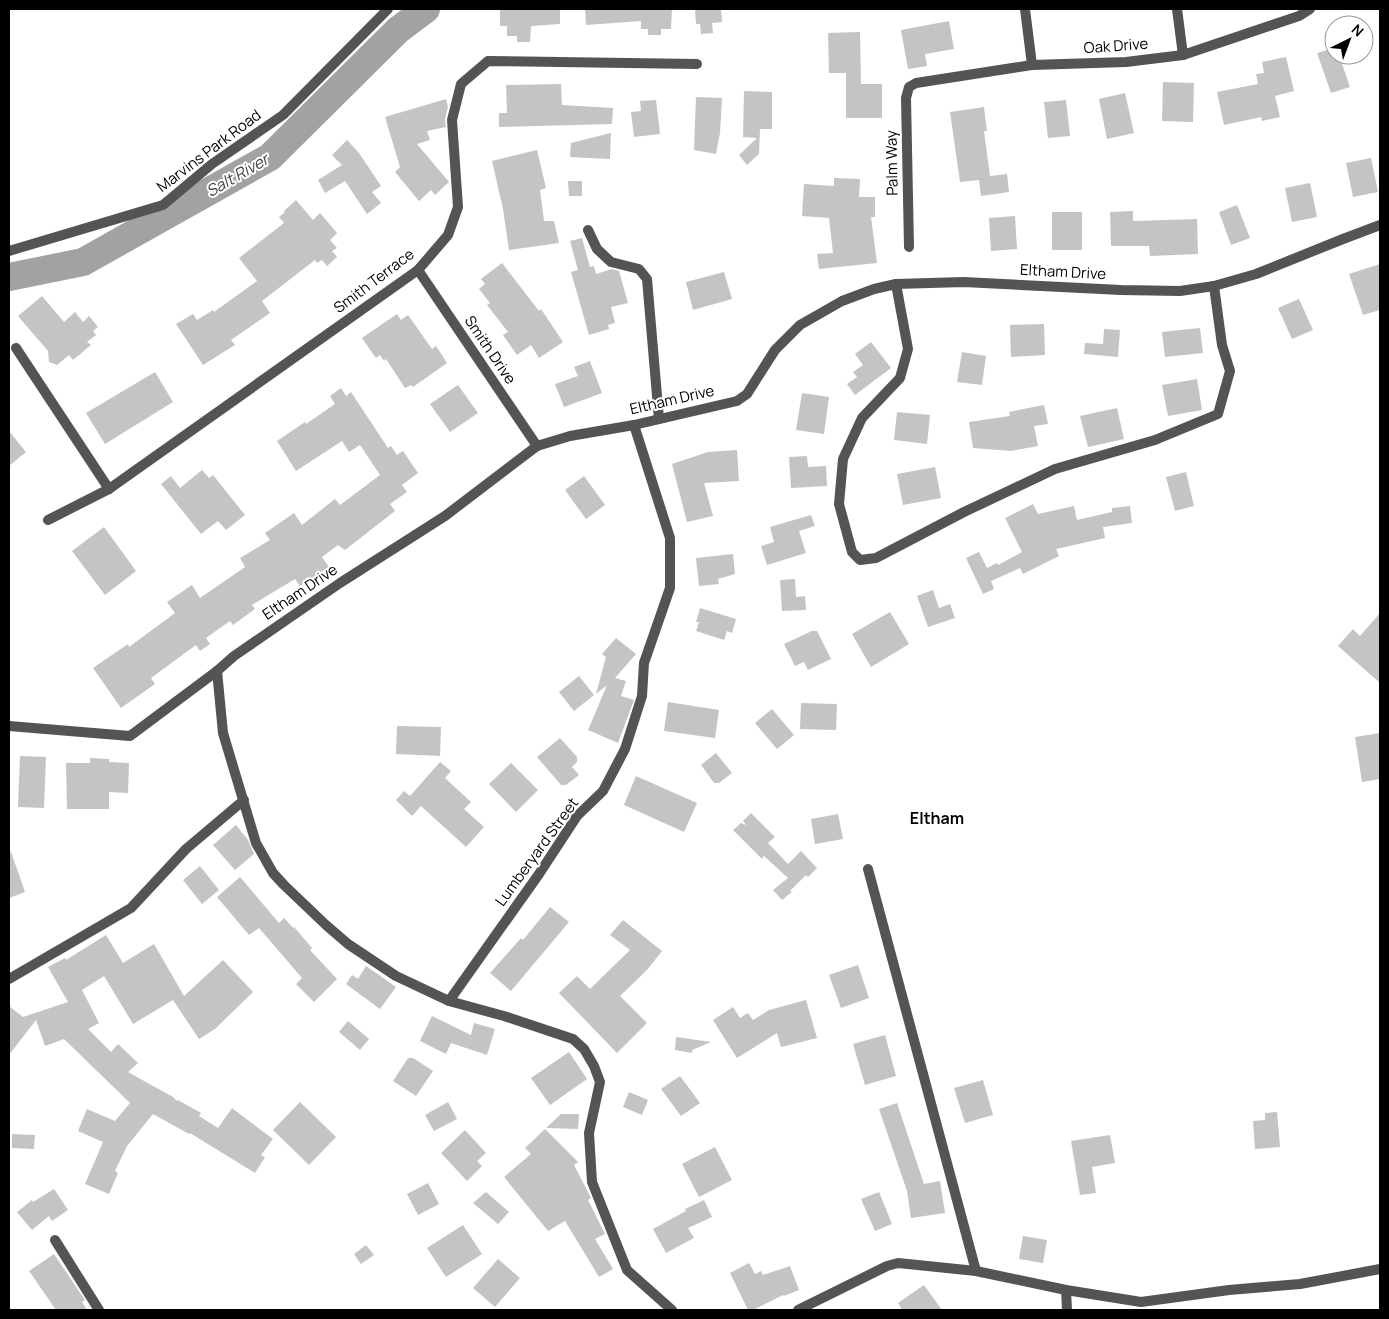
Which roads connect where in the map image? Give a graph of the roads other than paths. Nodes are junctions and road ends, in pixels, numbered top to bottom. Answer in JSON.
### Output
{"nodes":[{"id":1,"x":388,"y":9,"type":"edge"},
{"id":2,"x":1025,"y":9,"type":"edge"},
{"id":3,"x":1177,"y":9,"type":"edge"},
{"id":4,"x":1310,"y":9,"type":"edge"},
{"id":5,"x":1183,"y":55,"type":"junction"},
{"id":6,"x":697,"y":64,"type":"dead end"},
{"id":7,"x":1032,"y":65,"type":"junction"},
{"id":8,"x":916,"y":82,"type":"joint"},
{"id":9,"x":1380,"y":226,"type":"edge"},
{"id":10,"x":588,"y":230,"type":"dead end"},
{"id":11,"x":910,"y":247,"type":"dead end"},
{"id":12,"x":9,"y":251,"type":"edge"},
{"id":13,"x":418,"y":270,"type":"junction"},
{"id":14,"x":896,"y":284,"type":"junction"},
{"id":15,"x":1214,"y":286,"type":"junction"},
{"id":16,"x":16,"y":348,"type":"dead end"},
{"id":17,"x":659,"y":419,"type":"junction"},
{"id":18,"x":634,"y":425,"type":"junction"},
{"id":19,"x":536,"y":446,"type":"junction"},
{"id":20,"x":110,"y":489,"type":"junction"},
{"id":21,"x":48,"y":520,"type":"dead end"},
{"id":22,"x":217,"y":671,"type":"junction"},
{"id":23,"x":9,"y":726,"type":"edge"},
{"id":24,"x":244,"y":800,"type":"junction"},
{"id":25,"x":868,"y":869,"type":"dead end"},
{"id":26,"x":9,"y":980,"type":"edge"},
{"id":27,"x":448,"y":1001,"type":"junction"},
{"id":28,"x":55,"y":1240,"type":"dead end"},
{"id":29,"x":1380,"y":1269,"type":"edge"},
{"id":30,"x":976,"y":1271,"type":"junction"},
{"id":31,"x":1066,"y":1290,"type":"junction"},
{"id":32,"x":99,"y":1310,"type":"edge"},
{"id":33,"x":672,"y":1310,"type":"edge"},
{"id":34,"x":798,"y":1310,"type":"edge"},
{"id":35,"x":1067,"y":1310,"type":"edge"}],
"edges":[{"from":1,"to":12,"type":"street","name":"Marvins Park Road"},
{"from":2,"to":7,"type":"street"},
{"from":3,"to":5,"type":"street"},
{"from":4,"to":5,"type":"street","name":"Oak Drive"},
{"from":5,"to":7,"type":"street","name":"Oak Drive"},
{"from":6,"to":13,"type":"street","name":"Smith Terrace"},
{"from":7,"to":8,"type":"street","name":"Oak Drive"},
{"from":8,"to":11,"type":"street","name":"Palm Way"},
{"from":9,"to":15,"type":"street","name":"Eltham Drive"},
{"from":10,"to":17,"type":"street"},
{"from":13,"to":19,"type":"street","name":"Smith Drive"},
{"from":13,"to":20,"type":"street","name":"Smith Terrace"},
{"from":14,"to":15,"type":"street","name":"Eltham Drive"},
{"from":14,"to":15,"type":"street"},
{"from":14,"to":17,"type":"street","name":"Eltham Drive"},
{"from":16,"to":20,"type":"street"},
{"from":17,"to":18,"type":"street","name":"Eltham Drive"},
{"from":18,"to":19,"type":"street","name":"Eltham Drive"},
{"from":18,"to":27,"type":"street","name":"Lumberyard Street"},
{"from":19,"to":22,"type":"street","name":"Eltham Drive"},
{"from":20,"to":21,"type":"street","name":"Smith Terrace"},
{"from":22,"to":23,"type":"street","name":"Eltham Drive"},
{"from":22,"to":24,"type":"street"},
{"from":24,"to":26,"type":"street"},
{"from":24,"to":27,"type":"street"},
{"from":25,"to":30,"type":"street"},
{"from":27,"to":33,"type":"street"},
{"from":28,"to":32,"type":"street"},
{"from":29,"to":31,"type":"street"},
{"from":30,"to":31,"type":"street"},
{"from":30,"to":34,"type":"street"},
{"from":31,"to":35,"type":"street"}]}
